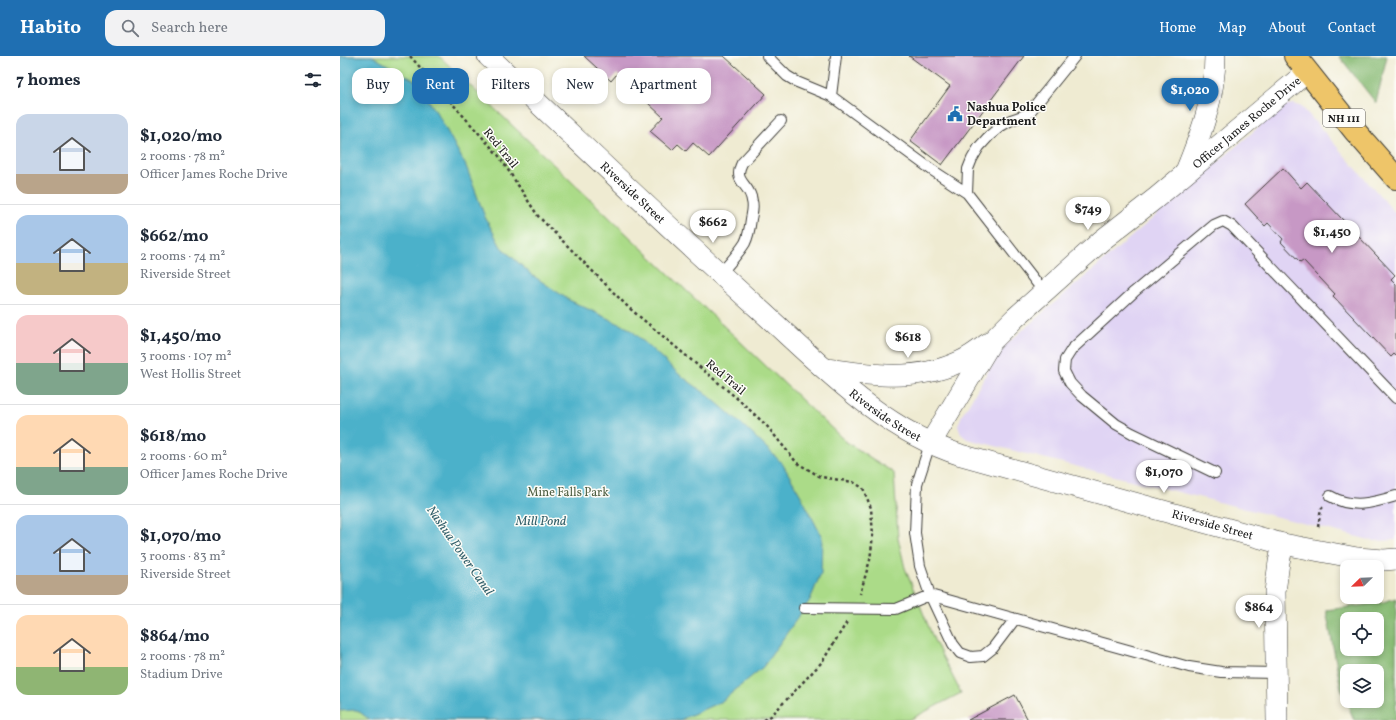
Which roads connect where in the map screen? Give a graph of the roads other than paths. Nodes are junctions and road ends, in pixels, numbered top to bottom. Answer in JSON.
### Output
{"nodes":[{"id":1,"x":767,"y":56,"type":"edge"},
{"id":2,"x":836,"y":56,"type":"edge"},
{"id":3,"x":1075,"y":56,"type":"edge"},
{"id":4,"x":1215,"y":56,"type":"edge"},
{"id":5,"x":496,"y":59,"type":"edge"},
{"id":6,"x":1301,"y":64,"type":"edge"},
{"id":7,"x":831,"y":96,"type":"junction"},
{"id":8,"x":781,"y":121,"type":"dead end"},
{"id":9,"x":1393,"y":170,"type":"edge"},
{"id":10,"x":1186,"y":172,"type":"junction"},
{"id":11,"x":967,"y":193,"type":"junction"},
{"id":12,"x":720,"y":274,"type":"junction"},
{"id":13,"x":1044,"y":292,"type":"junction"},
{"id":14,"x":991,"y":342,"type":"junction"},
{"id":15,"x":826,"y":369,"type":"junction"},
{"id":16,"x":1396,"y":398,"type":"edge"},
{"id":17,"x":930,"y":444,"type":"junction"},
{"id":18,"x":1215,"y":473,"type":"dead end"},
{"id":19,"x":1330,"y":496,"type":"road end"},
{"id":20,"x":1396,"y":496,"type":"edge"},
{"id":21,"x":1283,"y":544,"type":"junction"},
{"id":22,"x":1396,"y":559,"type":"edge"},
{"id":23,"x":930,"y":595,"type":"junction"},
{"id":24,"x":804,"y":608,"type":"dead end"},
{"id":25,"x":1015,"y":619,"type":"junction"},
{"id":26,"x":1277,"y":673,"type":"junction"},
{"id":27,"x":1277,"y":720,"type":"edge"}],
"edges":[{"from":1,"to":7,"type":"lane"},
{"from":2,"to":7,"type":"lane"},
{"from":3,"to":11,"type":"lane"},
{"from":4,"to":10,"type":"street","name":"Officer James Roche Drive"},
{"from":5,"to":12,"type":"street","name":"Riverside Street"},
{"from":6,"to":9,"type":"main road","number":"NH 111"},
{"from":6,"to":10,"type":"street","name":"Officer James Roche Drive"},
{"from":7,"to":11,"type":"lane"},
{"from":8,"to":12,"type":"lane"},
{"from":10,"to":13,"type":"street","name":"Officer James Roche Drive"},
{"from":11,"to":13,"type":"lane"},
{"from":12,"to":15,"type":"street","name":"Riverside Street"},
{"from":13,"to":14,"type":"street","name":"Officer James Roche Drive"},
{"from":14,"to":15,"type":"street","name":"Officer James Roche Drive"},
{"from":14,"to":17,"type":"street","name":"Officer James Roche Drive"},
{"from":15,"to":17,"type":"street","name":"Riverside Street"},
{"from":16,"to":18,"type":"lane"},
{"from":17,"to":21,"type":"street","name":"Riverside Street"},
{"from":17,"to":23,"type":"lane"},
{"from":19,"to":20,"type":"lane"},
{"from":21,"to":22,"type":"street","name":"Riverside Street"},
{"from":21,"to":26,"type":"street"},
{"from":23,"to":24,"type":"lane"},
{"from":23,"to":25,"type":"lane"},
{"from":23,"to":25,"type":"lane"},
{"from":25,"to":26,"type":"lane"},
{"from":26,"to":27,"type":"street"}]}
